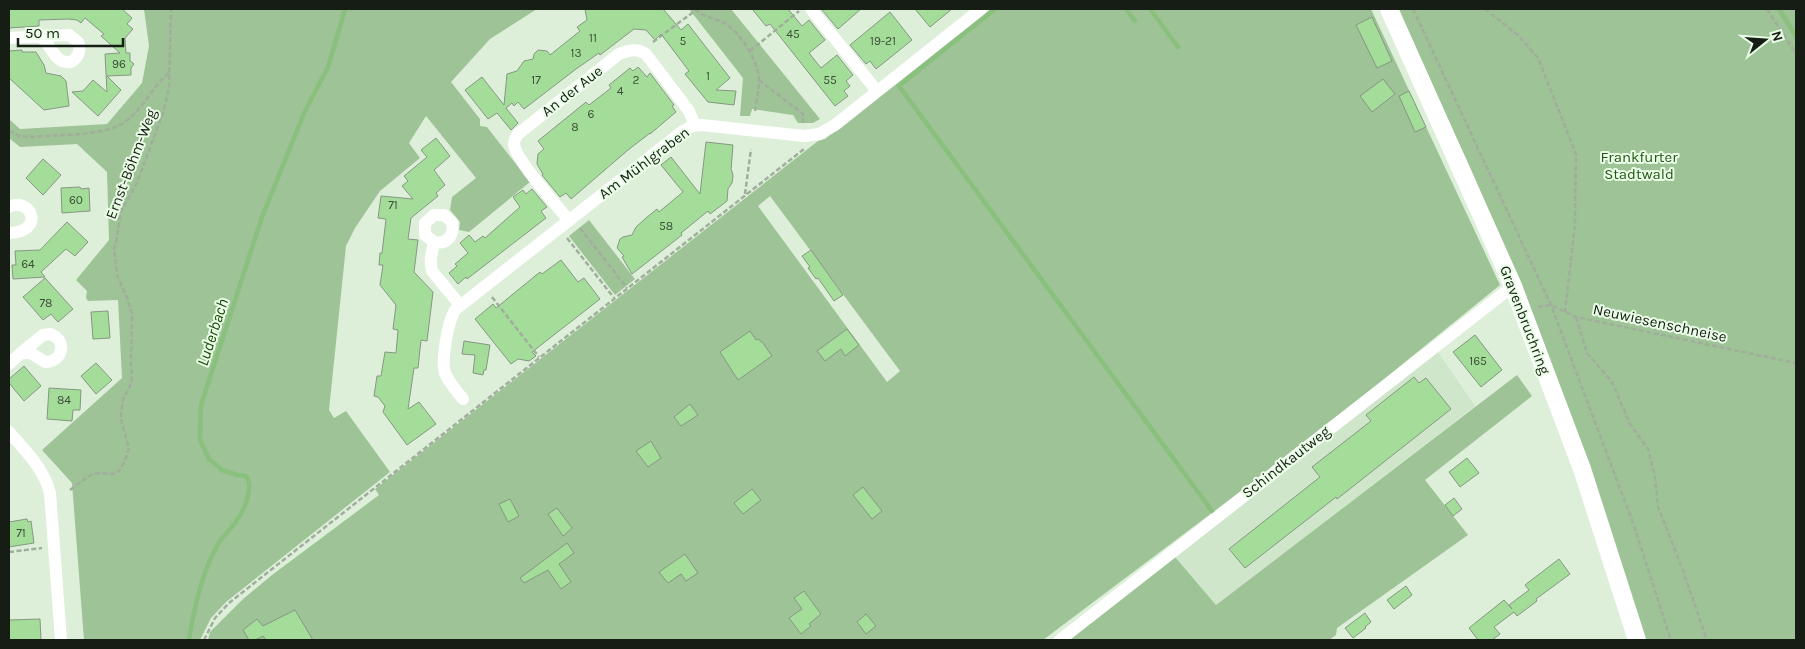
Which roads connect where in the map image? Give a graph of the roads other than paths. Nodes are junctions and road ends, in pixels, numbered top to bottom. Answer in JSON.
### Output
{"nodes":[{"id":1,"x":812,"y":9,"type":"edge"},
{"id":2,"x":981,"y":9,"type":"edge"},
{"id":3,"x":1389,"y":9,"type":"edge"},
{"id":4,"x":40,"y":37,"type":"dead end"},
{"id":5,"x":9,"y":38,"type":"edge"},
{"id":6,"x":878,"y":91,"type":"junction"},
{"id":7,"x":695,"y":125,"type":"junction"},
{"id":8,"x":9,"y":207,"type":"edge"},
{"id":9,"x":574,"y":224,"type":"junction"},
{"id":10,"x":9,"y":233,"type":"edge"},
{"id":11,"x":434,"y":242,"type":"dead end"},
{"id":12,"x":1513,"y":286,"type":"junction"},
{"id":13,"x":460,"y":305,"type":"junction"},
{"id":14,"x":21,"y":353,"type":"dead end"},
{"id":15,"x":9,"y":364,"type":"edge"},
{"id":16,"x":463,"y":399,"type":"dead end"},
{"id":17,"x":9,"y":432,"type":"edge"},
{"id":18,"x":62,"y":640,"type":"edge"},
{"id":19,"x":1060,"y":640,"type":"edge"},
{"id":20,"x":1637,"y":640,"type":"edge"}],
"edges":[{"from":1,"to":6,"type":"street"},
{"from":2,"to":6,"type":"street","name":"Am Mühlgraben"},
{"from":3,"to":12,"type":"street","name":"Gravenbruchring"},
{"from":4,"to":5,"type":"street"},
{"from":6,"to":7,"type":"street","name":"Am Mühlgraben"},
{"from":7,"to":9,"type":"street","name":"Am Mühlgraben"},
{"from":7,"to":9,"type":"street","name":"An der Aue"},
{"from":8,"to":10,"type":"street"},
{"from":9,"to":13,"type":"street","name":"Am Mühlgraben"},
{"from":11,"to":13,"type":"street"},
{"from":12,"to":19,"type":"street","name":"Schindkautweg"},
{"from":12,"to":20,"type":"street","name":"Gravenbruchring"},
{"from":13,"to":16,"type":"street","name":"Am Mühlgraben"},
{"from":14,"to":15,"type":"street"},
{"from":17,"to":18,"type":"street"}]}
